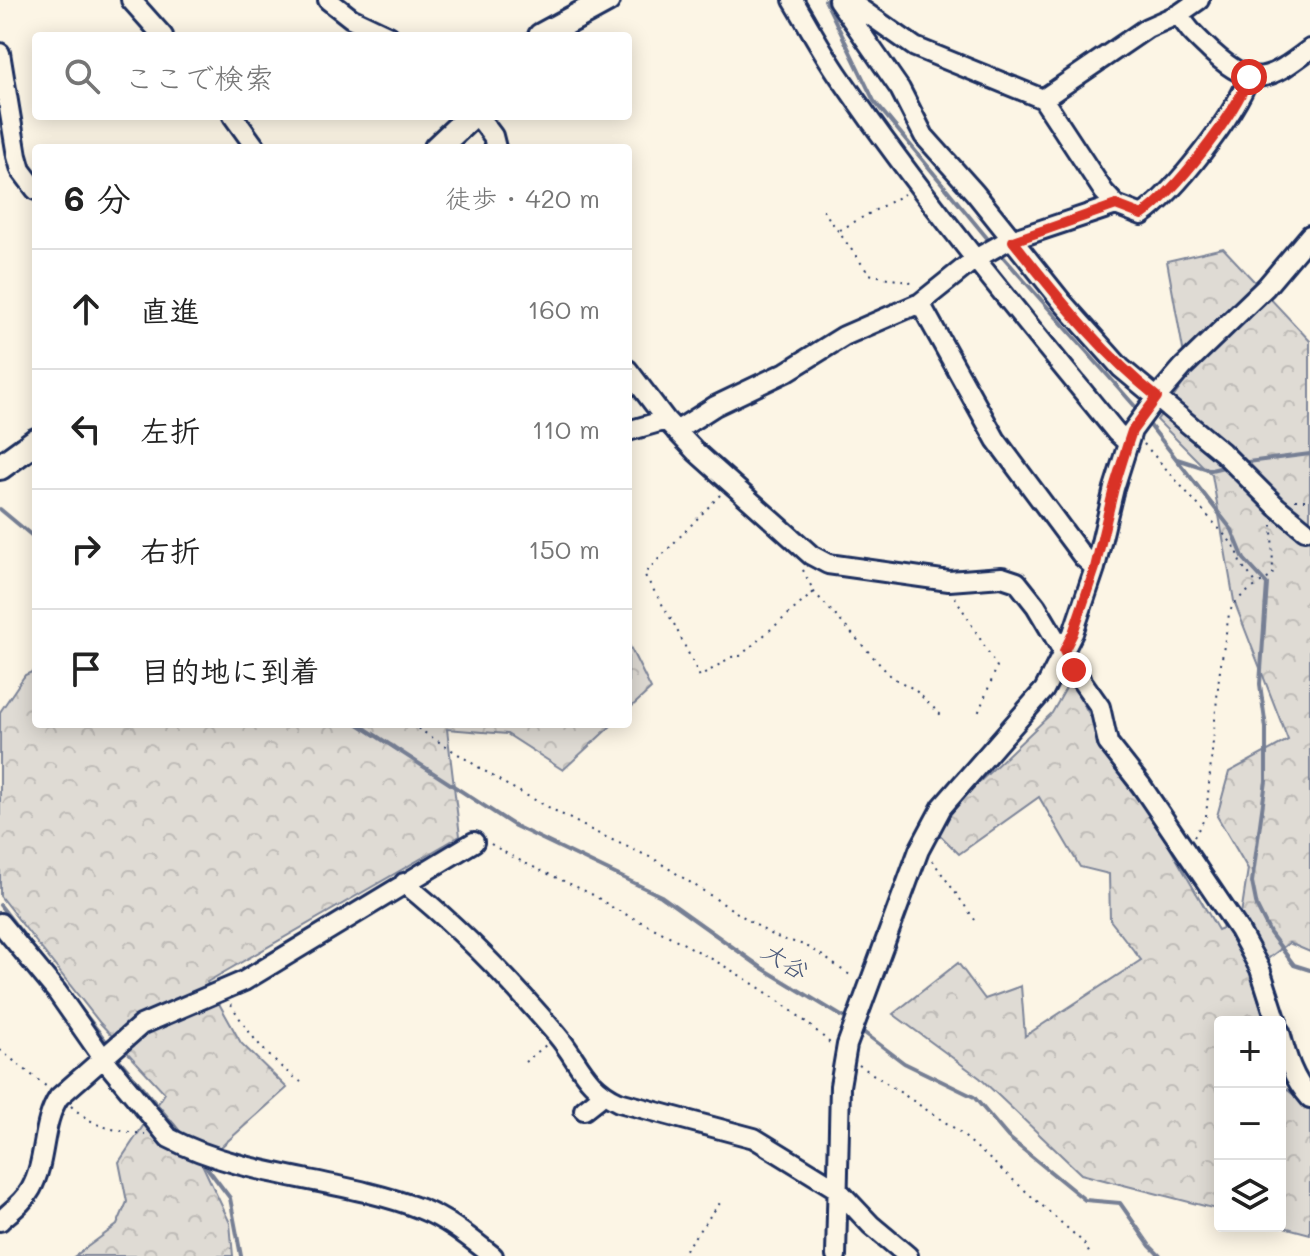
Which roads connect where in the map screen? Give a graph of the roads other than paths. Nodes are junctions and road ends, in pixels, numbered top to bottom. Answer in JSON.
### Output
{"nodes":[{"id":1,"x":131,"y":0,"type":"edge"},
{"id":2,"x":328,"y":0,"type":"edge"},
{"id":3,"x":607,"y":0,"type":"edge"},
{"id":4,"x":793,"y":0,"type":"edge"},
{"id":5,"x":838,"y":0,"type":"edge"},
{"id":6,"x":848,"y":0,"type":"edge"},
{"id":7,"x":1199,"y":0,"type":"edge"},
{"id":8,"x":1179,"y":14,"type":"junction"},
{"id":9,"x":159,"y":32,"type":"edge"},
{"id":10,"x":381,"y":32,"type":"edge"},
{"id":11,"x":548,"y":32,"type":"edge"},
{"id":12,"x":1310,"y":49,"type":"edge"},
{"id":13,"x":0,"y":53,"type":"edge"},
{"id":14,"x":1249,"y":77,"type":"junction"},
{"id":15,"x":1043,"y":99,"type":"junction"},
{"id":16,"x":236,"y":120,"type":"edge"},
{"id":17,"x":467,"y":120,"type":"edge"},
{"id":18,"x":481,"y":120,"type":"edge"},
{"id":19,"x":253,"y":144,"type":"edge"},
{"id":20,"x":441,"y":144,"type":"edge"},
{"id":21,"x":495,"y":144,"type":"edge"},
{"id":22,"x":32,"y":185,"type":"edge"},
{"id":23,"x":1116,"y":205,"type":"junction"},
{"id":24,"x":1310,"y":235,"type":"edge"},
{"id":25,"x":1013,"y":241,"type":"junction"},
{"id":26,"x":975,"y":259,"type":"junction"},
{"id":27,"x":920,"y":303,"type":"junction"},
{"id":28,"x":632,"y":375,"type":"edge"},
{"id":29,"x":1157,"y":397,"type":"junction"},
{"id":30,"x":671,"y":425,"type":"junction"},
{"id":31,"x":632,"y":430,"type":"edge"},
{"id":32,"x":1130,"y":437,"type":"junction"},
{"id":33,"x":32,"y":444,"type":"edge"},
{"id":34,"x":0,"y":467,"type":"edge"},
{"id":35,"x":1305,"y":530,"type":"dead end"},
{"id":36,"x":1095,"y":568,"type":"junction"},
{"id":37,"x":1064,"y":651,"type":"junction"},
{"id":38,"x":474,"y":842,"type":"road end"},
{"id":39,"x":404,"y":883,"type":"junction"},
{"id":40,"x":0,"y":923,"type":"edge"},
{"id":41,"x":1275,"y":1016,"type":"edge"},
{"id":42,"x":1286,"y":1054,"type":"edge"},
{"id":43,"x":103,"y":1058,"type":"junction"},
{"id":44,"x":601,"y":1093,"type":"junction"},
{"id":45,"x":1310,"y":1098,"type":"edge"},
{"id":46,"x":584,"y":1110,"type":"dead end"},
{"id":47,"x":837,"y":1189,"type":"junction"},
{"id":48,"x":0,"y":1221,"type":"edge"},
{"id":49,"x":493,"y":1256,"type":"edge"},
{"id":50,"x":836,"y":1256,"type":"edge"},
{"id":51,"x":908,"y":1256,"type":"edge"}],
"edges":[{"from":1,"to":9,"type":"street"},
{"from":2,"to":10,"type":"street"},
{"from":3,"to":11,"type":"main road"},
{"from":4,"to":26,"type":"street"},
{"from":5,"to":25,"type":"street"},
{"from":6,"to":15,"type":"street"},
{"from":7,"to":8,"type":"street"},
{"from":8,"to":14,"type":"street"},
{"from":8,"to":15,"type":"street"},
{"from":12,"to":14,"type":"street"},
{"from":13,"to":22,"type":"street"},
{"from":14,"to":23,"type":"street"},
{"from":15,"to":23,"type":"street"},
{"from":16,"to":19,"type":"street"},
{"from":17,"to":20,"type":"main road"},
{"from":18,"to":21,"type":"street"},
{"from":23,"to":25,"type":"street"},
{"from":24,"to":29,"type":"street"},
{"from":25,"to":26,"type":"street"},
{"from":25,"to":29,"type":"street"},
{"from":26,"to":27,"type":"street"},
{"from":26,"to":32,"type":"street"},
{"from":27,"to":30,"type":"street"},
{"from":27,"to":36,"type":"street"},
{"from":28,"to":30,"type":"street"},
{"from":29,"to":32,"type":"street"},
{"from":29,"to":35,"type":"street"},
{"from":30,"to":31,"type":"street"},
{"from":30,"to":37,"type":"street"},
{"from":32,"to":36,"type":"street"},
{"from":33,"to":34,"type":"main road"},
{"from":36,"to":37,"type":"street"},
{"from":37,"to":41,"type":"street"},
{"from":37,"to":47,"type":"street"},
{"from":38,"to":39,"type":"street"},
{"from":39,"to":43,"type":"street"},
{"from":39,"to":44,"type":"street"},
{"from":40,"to":43,"type":"street"},
{"from":42,"to":45,"type":"street"},
{"from":43,"to":48,"type":"street"},
{"from":43,"to":49,"type":"street"},
{"from":44,"to":46,"type":"street"},
{"from":44,"to":47,"type":"street"},
{"from":47,"to":50,"type":"street"},
{"from":47,"to":51,"type":"street"}]}
